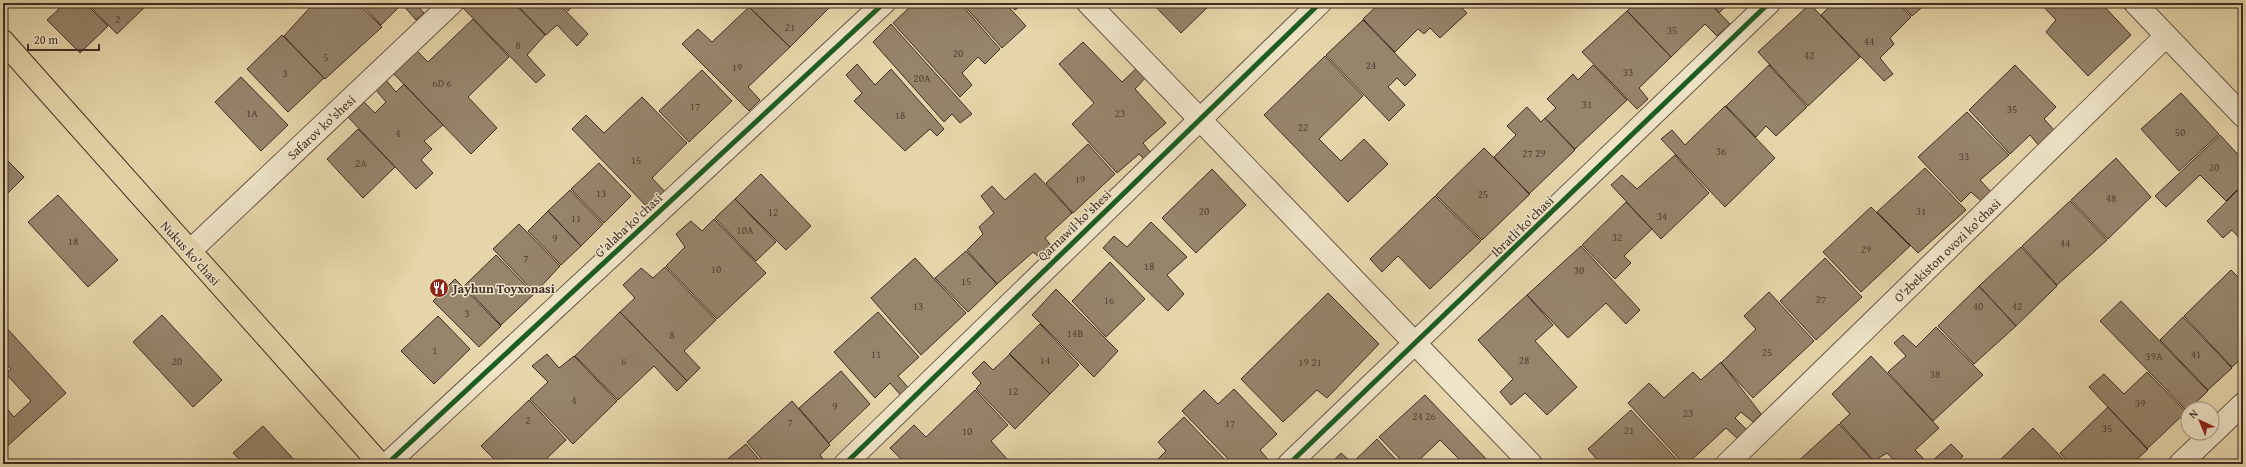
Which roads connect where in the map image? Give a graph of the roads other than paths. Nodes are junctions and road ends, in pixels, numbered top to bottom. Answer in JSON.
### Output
{"nodes":[{"id":1,"x":452,"y":3,"type":"edge"},
{"id":2,"x":884,"y":3,"type":"edge"},
{"id":3,"x":1088,"y":3,"type":"edge"},
{"id":4,"x":1320,"y":3,"type":"edge"},
{"id":5,"x":1769,"y":3,"type":"edge"},
{"id":6,"x":2135,"y":3,"type":"edge"},
{"id":7,"x":2166,"y":36,"type":"junction"},
{"id":8,"x":3,"y":41,"type":"edge"},
{"id":9,"x":2243,"y":116,"type":"edge"},
{"id":10,"x":1199,"y":119,"type":"junction"},
{"id":11,"x":190,"y":251,"type":"junction"},
{"id":12,"x":1415,"y":344,"type":"junction"},
{"id":13,"x":2243,"y":404,"type":"edge"},
{"id":14,"x":380,"y":464,"type":"edge"},
{"id":15,"x":387,"y":464,"type":"edge"},
{"id":16,"x":845,"y":464,"type":"edge"},
{"id":17,"x":1289,"y":464,"type":"edge"},
{"id":18,"x":1531,"y":464,"type":"edge"},
{"id":19,"x":1727,"y":464,"type":"edge"},
{"id":20,"x":2180,"y":464,"type":"edge"}],
"edges":[{"from":1,"to":11,"type":"street","name":"Safarov ko'shesi"},
{"from":2,"to":15,"type":"street","name":"G'alaba ko'chasi"},
{"from":3,"to":10,"type":"street"},
{"from":4,"to":10,"type":"street","name":"Qarnawil ko'shesi"},
{"from":5,"to":12,"type":"street","name":"Ibratli ko'chasi"},
{"from":6,"to":7,"type":"street"},
{"from":7,"to":9,"type":"street"},
{"from":7,"to":19,"type":"street","name":"O'zbekiston ovozi ko'chasi"},
{"from":8,"to":11,"type":"main road","name":"Nukus ko'chasi"},
{"from":10,"to":12,"type":"street"},
{"from":10,"to":16,"type":"street","name":"Qarnawil ko'shesi"},
{"from":11,"to":14,"type":"main road","name":"Nukus ko'chasi"},
{"from":12,"to":17,"type":"street","name":"Ibratli ko'chasi"},
{"from":12,"to":18,"type":"street"},
{"from":13,"to":20,"type":"street"}]}
